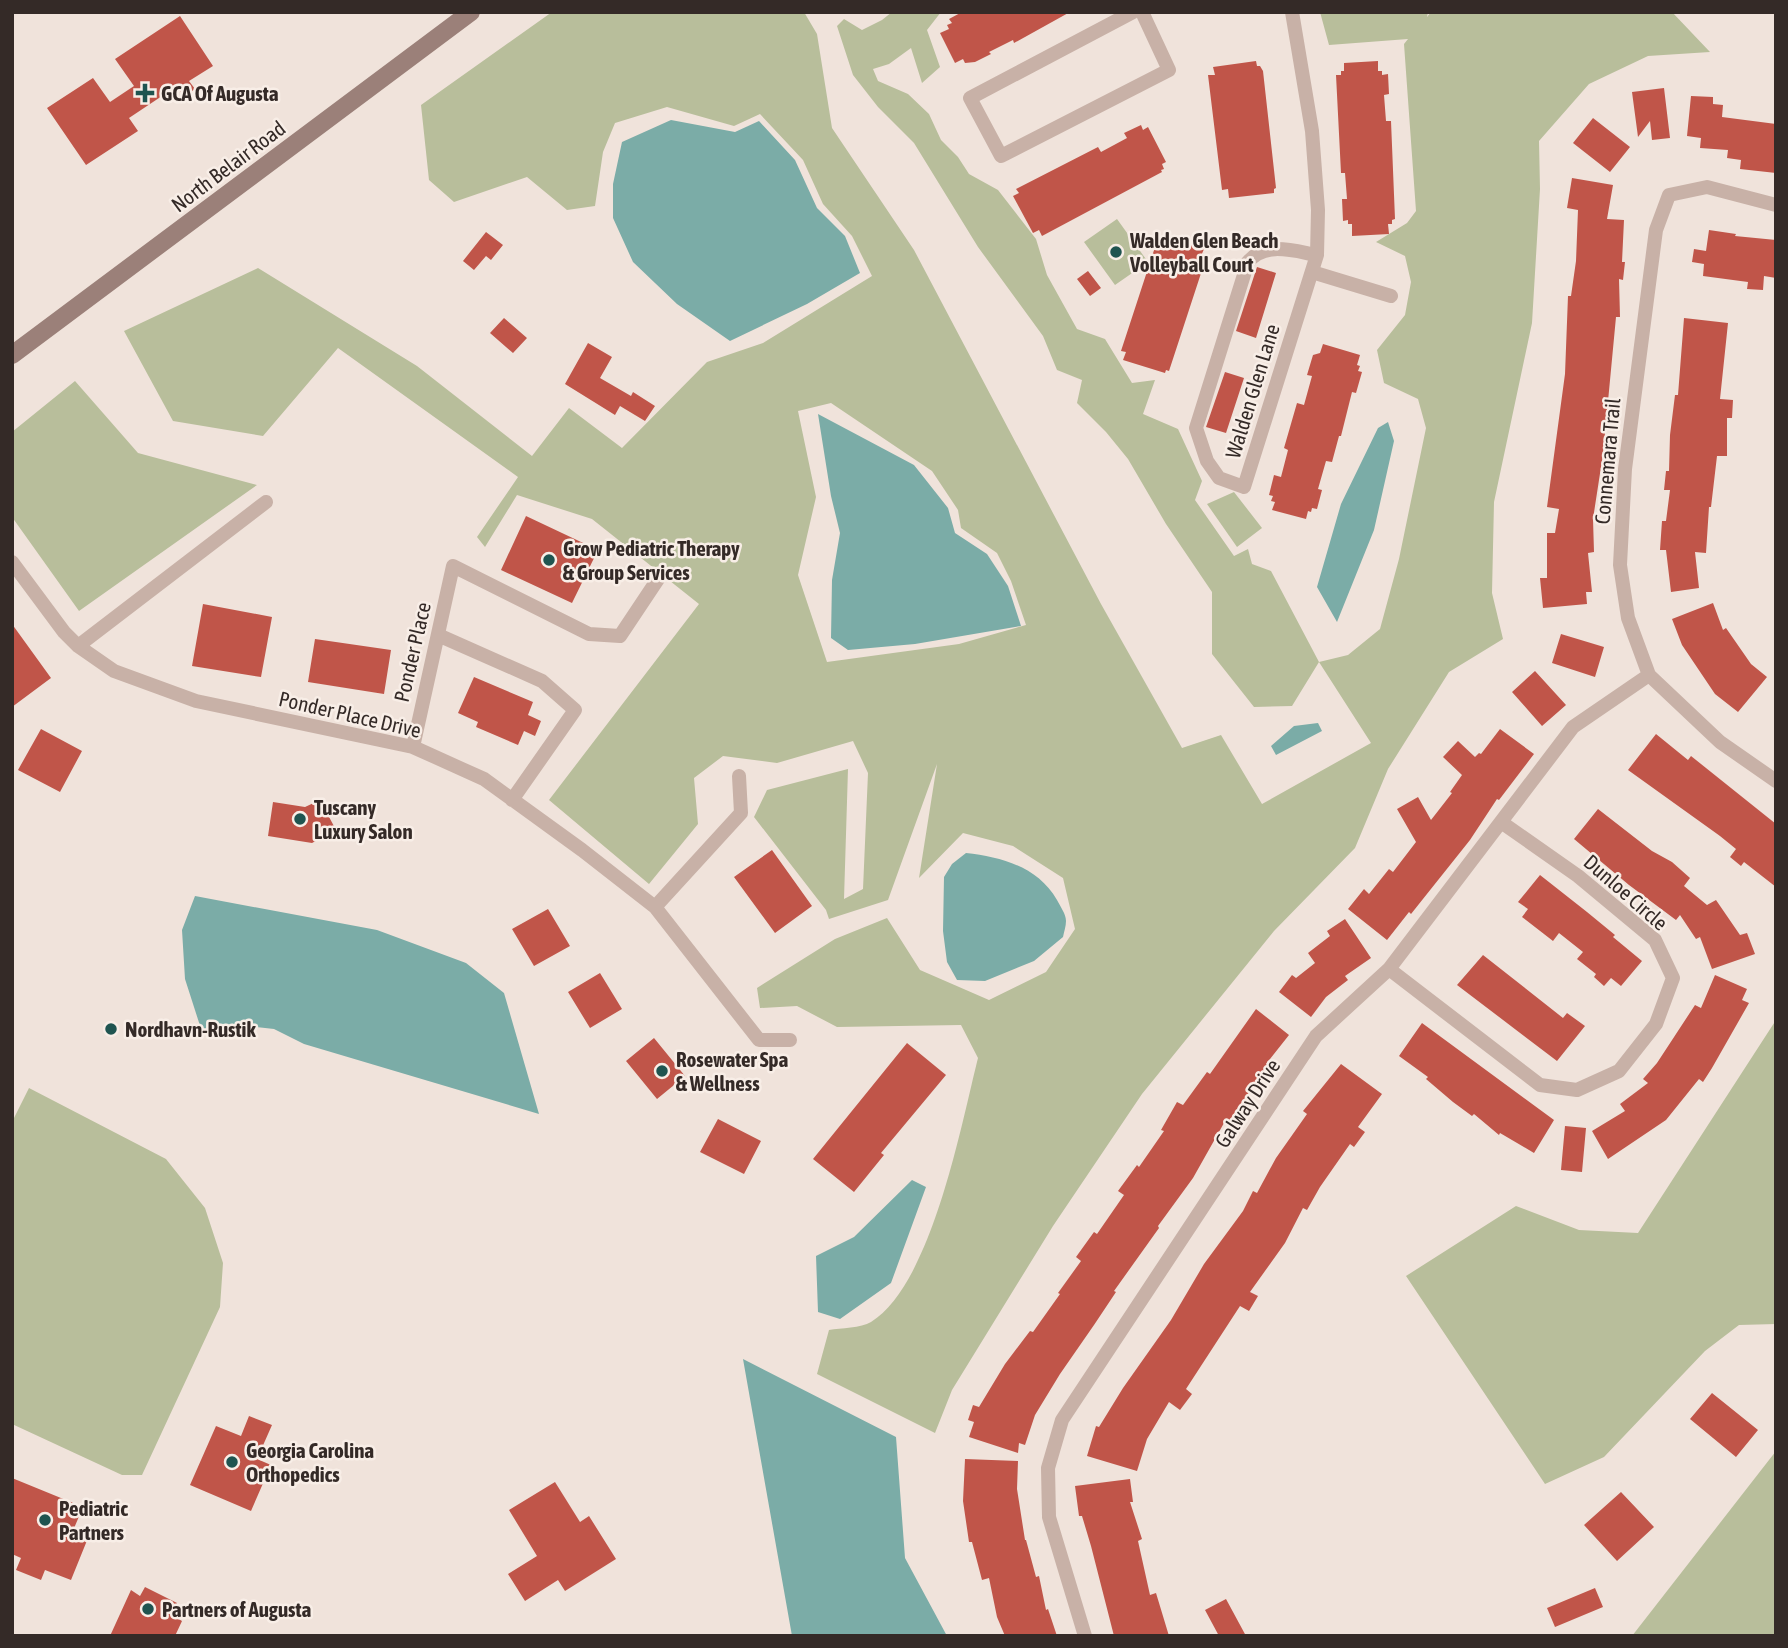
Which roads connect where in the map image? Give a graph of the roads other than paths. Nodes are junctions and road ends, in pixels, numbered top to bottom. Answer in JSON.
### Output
{"nodes":[{"id":1,"x":471,"y":12,"type":"edge"},
{"id":2,"x":1133,"y":12,"type":"edge"},
{"id":3,"x":1142,"y":12,"type":"edge"},
{"id":4,"x":1292,"y":12,"type":"edge"},
{"id":5,"x":1776,"y":205,"type":"edge"},
{"id":6,"x":1317,"y":255,"type":"junction"},
{"id":7,"x":1312,"y":272,"type":"junction"},
{"id":8,"x":1391,"y":296,"type":"dead end"},
{"id":9,"x":12,"y":355,"type":"edge"},
{"id":10,"x":266,"y":502,"type":"dead end"},
{"id":11,"x":12,"y":562,"type":"edge"},
{"id":12,"x":660,"y":576,"type":"dead end"},
{"id":13,"x":438,"y":635,"type":"junction"},
{"id":14,"x":78,"y":646,"type":"junction"},
{"id":15,"x":1649,"y":675,"type":"junction"},
{"id":16,"x":413,"y":747,"type":"junction"},
{"id":17,"x":739,"y":776,"type":"dead end"},
{"id":18,"x":1776,"y":781,"type":"edge"},
{"id":19,"x":512,"y":800,"type":"junction"},
{"id":20,"x":1501,"y":822,"type":"junction"},
{"id":21,"x":655,"y":907,"type":"junction"},
{"id":22,"x":1389,"y":969,"type":"junction"},
{"id":23,"x":790,"y":1040,"type":"dead end"},
{"id":24,"x":1085,"y":1636,"type":"edge"}],
"edges":[{"from":1,"to":9,"type":"main road","name":"North Belair Road"},
{"from":2,"to":3,"type":"street"},
{"from":4,"to":6,"type":"street","name":"Walden Glen Lane"},
{"from":5,"to":15,"type":"street","name":"Connemara Trail"},
{"from":6,"to":7,"type":"street","name":"Walden Glen Lane"},
{"from":6,"to":7,"type":"street","name":"Walden Glen Lane"},
{"from":7,"to":8,"type":"street"},
{"from":10,"to":14,"type":"street"},
{"from":11,"to":14,"type":"street","name":"Ponder Place Drive"},
{"from":12,"to":13,"type":"street","name":"Ponder Place"},
{"from":13,"to":16,"type":"street","name":"Ponder Place"},
{"from":13,"to":19,"type":"street"},
{"from":14,"to":16,"type":"street","name":"Ponder Place Drive"},
{"from":15,"to":18,"type":"street","name":"Connemara Trail"},
{"from":15,"to":20,"type":"street","name":"Galway Drive"},
{"from":16,"to":19,"type":"street","name":"Ponder Place Drive"},
{"from":17,"to":21,"type":"street"},
{"from":19,"to":21,"type":"street","name":"Ponder Place Drive"},
{"from":20,"to":22,"type":"street","name":"Galway Drive"},
{"from":20,"to":22,"type":"street","name":"Dunloe Circle"},
{"from":21,"to":23,"type":"street","name":"Ponder Place Drive"},
{"from":22,"to":24,"type":"street","name":"Galway Drive"}]}
